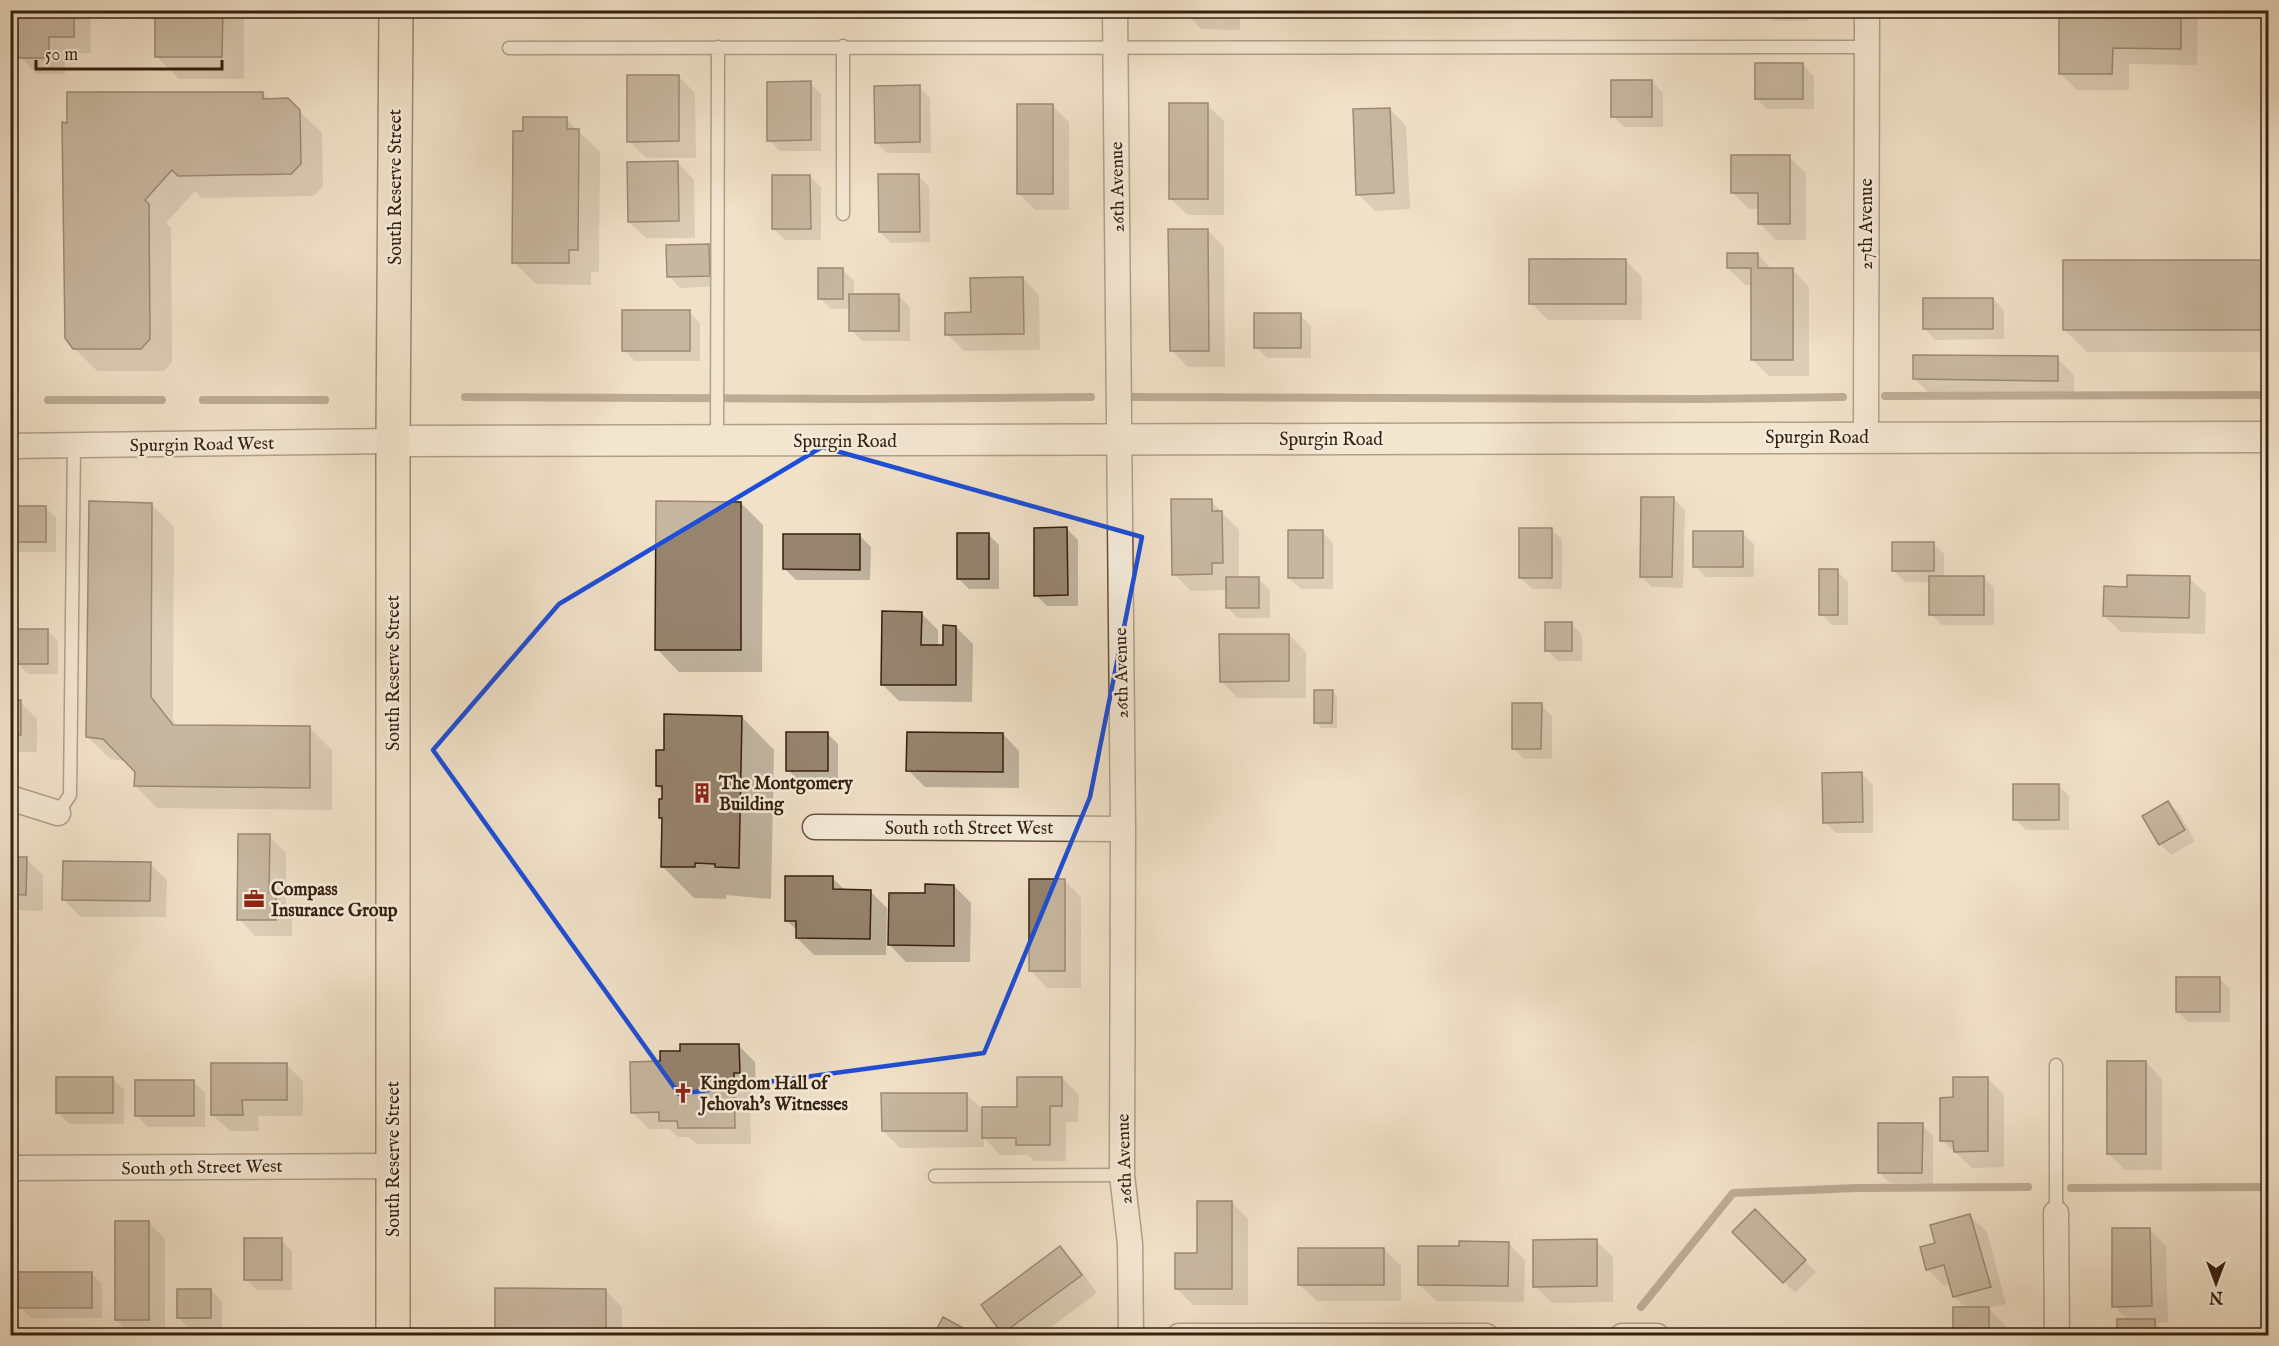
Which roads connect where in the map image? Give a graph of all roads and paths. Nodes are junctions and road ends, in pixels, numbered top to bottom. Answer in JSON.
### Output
{"nodes":[{"id":1,"x":396,"y":10,"type":"edge"},
{"id":2,"x":1116,"y":10,"type":"edge"},
{"id":3,"x":1867,"y":10,"type":"edge"},
{"id":4,"x":718,"y":46,"type":"junction"},
{"id":5,"x":843,"y":46,"type":"junction"},
{"id":6,"x":1115,"y":46,"type":"junction"},
{"id":7,"x":1867,"y":47,"type":"junction"},
{"id":8,"x":509,"y":48,"type":"dead end"},
{"id":9,"x":843,"y":214,"type":"dead end"},
{"id":10,"x":1866,"y":437,"type":"junction"},
{"id":11,"x":2268,"y":437,"type":"edge"},
{"id":12,"x":393,"y":441,"type":"junction"},
{"id":13,"x":1119,"y":441,"type":"junction"},
{"id":14,"x":717,"y":442,"type":"junction"},
{"id":15,"x":74,"y":445,"type":"junction"},
{"id":16,"x":10,"y":446,"type":"edge"},
{"id":17,"x":10,"y":798,"type":"edge"},
{"id":18,"x":58,"y":813,"type":"joint"},
{"id":19,"x":815,"y":827,"type":"dead end"},
{"id":20,"x":1123,"y":829,"type":"junction"},
{"id":21,"x":2056,"y":1065,"type":"dead end"},
{"id":22,"x":393,"y":1166,"type":"junction"},
{"id":23,"x":10,"y":1168,"type":"edge"},
{"id":24,"x":1122,"y":1175,"type":"junction"},
{"id":25,"x":935,"y":1176,"type":"dead end"},
{"id":26,"x":2056,"y":1214,"type":"joint"},
{"id":27,"x":393,"y":1335,"type":"edge"},
{"id":28,"x":1131,"y":1335,"type":"edge"},
{"id":29,"x":1179,"y":1335,"type":"edge"},
{"id":30,"x":1486,"y":1335,"type":"edge"},
{"id":31,"x":1622,"y":1335,"type":"edge"},
{"id":32,"x":1656,"y":1335,"type":"edge"},
{"id":33,"x":2057,"y":1335,"type":"edge"}],
"edges":[{"from":1,"to":12,"type":"highway","name":"South Reserve Street"},
{"from":2,"to":6,"type":"street","name":"26th Avenue"},
{"from":3,"to":7,"type":"street","name":"27th Avenue"},
{"from":4,"to":5,"type":"lane"},
{"from":4,"to":8,"type":"lane"},
{"from":4,"to":14,"type":"lane"},
{"from":5,"to":6,"type":"lane"},
{"from":5,"to":9,"type":"lane"},
{"from":6,"to":7,"type":"lane"},
{"from":6,"to":13,"type":"street","name":"26th Avenue"},
{"from":7,"to":10,"type":"street","name":"27th Avenue"},
{"from":10,"to":11,"type":"street","name":"Spurgin Road"},
{"from":10,"to":13,"type":"street","name":"Spurgin Road"},
{"from":12,"to":14,"type":"street","name":"Spurgin Road"},
{"from":12,"to":15,"type":"street","name":"Spurgin Road West"},
{"from":12,"to":22,"type":"highway","name":"South Reserve Street"},
{"from":13,"to":14,"type":"street","name":"Spurgin Road"},
{"from":13,"to":20,"type":"street","name":"26th Avenue"},
{"from":15,"to":16,"type":"street","name":"Spurgin Road West"},
{"from":15,"to":18,"type":"lane"},
{"from":17,"to":18,"type":"street"},
{"from":19,"to":20,"type":"street","name":"South 10th Street West"},
{"from":20,"to":24,"type":"street","name":"26th Avenue"},
{"from":21,"to":26,"type":"lane"},
{"from":22,"to":23,"type":"street","name":"South 9th Street West"},
{"from":22,"to":27,"type":"highway","name":"South Reserve Street"},
{"from":24,"to":25,"type":"lane"},
{"from":24,"to":28,"type":"street","name":"26th Avenue"},
{"from":26,"to":33,"type":"street"},
{"from":29,"to":30,"type":"street"},
{"from":31,"to":32,"type":"street"}]}
